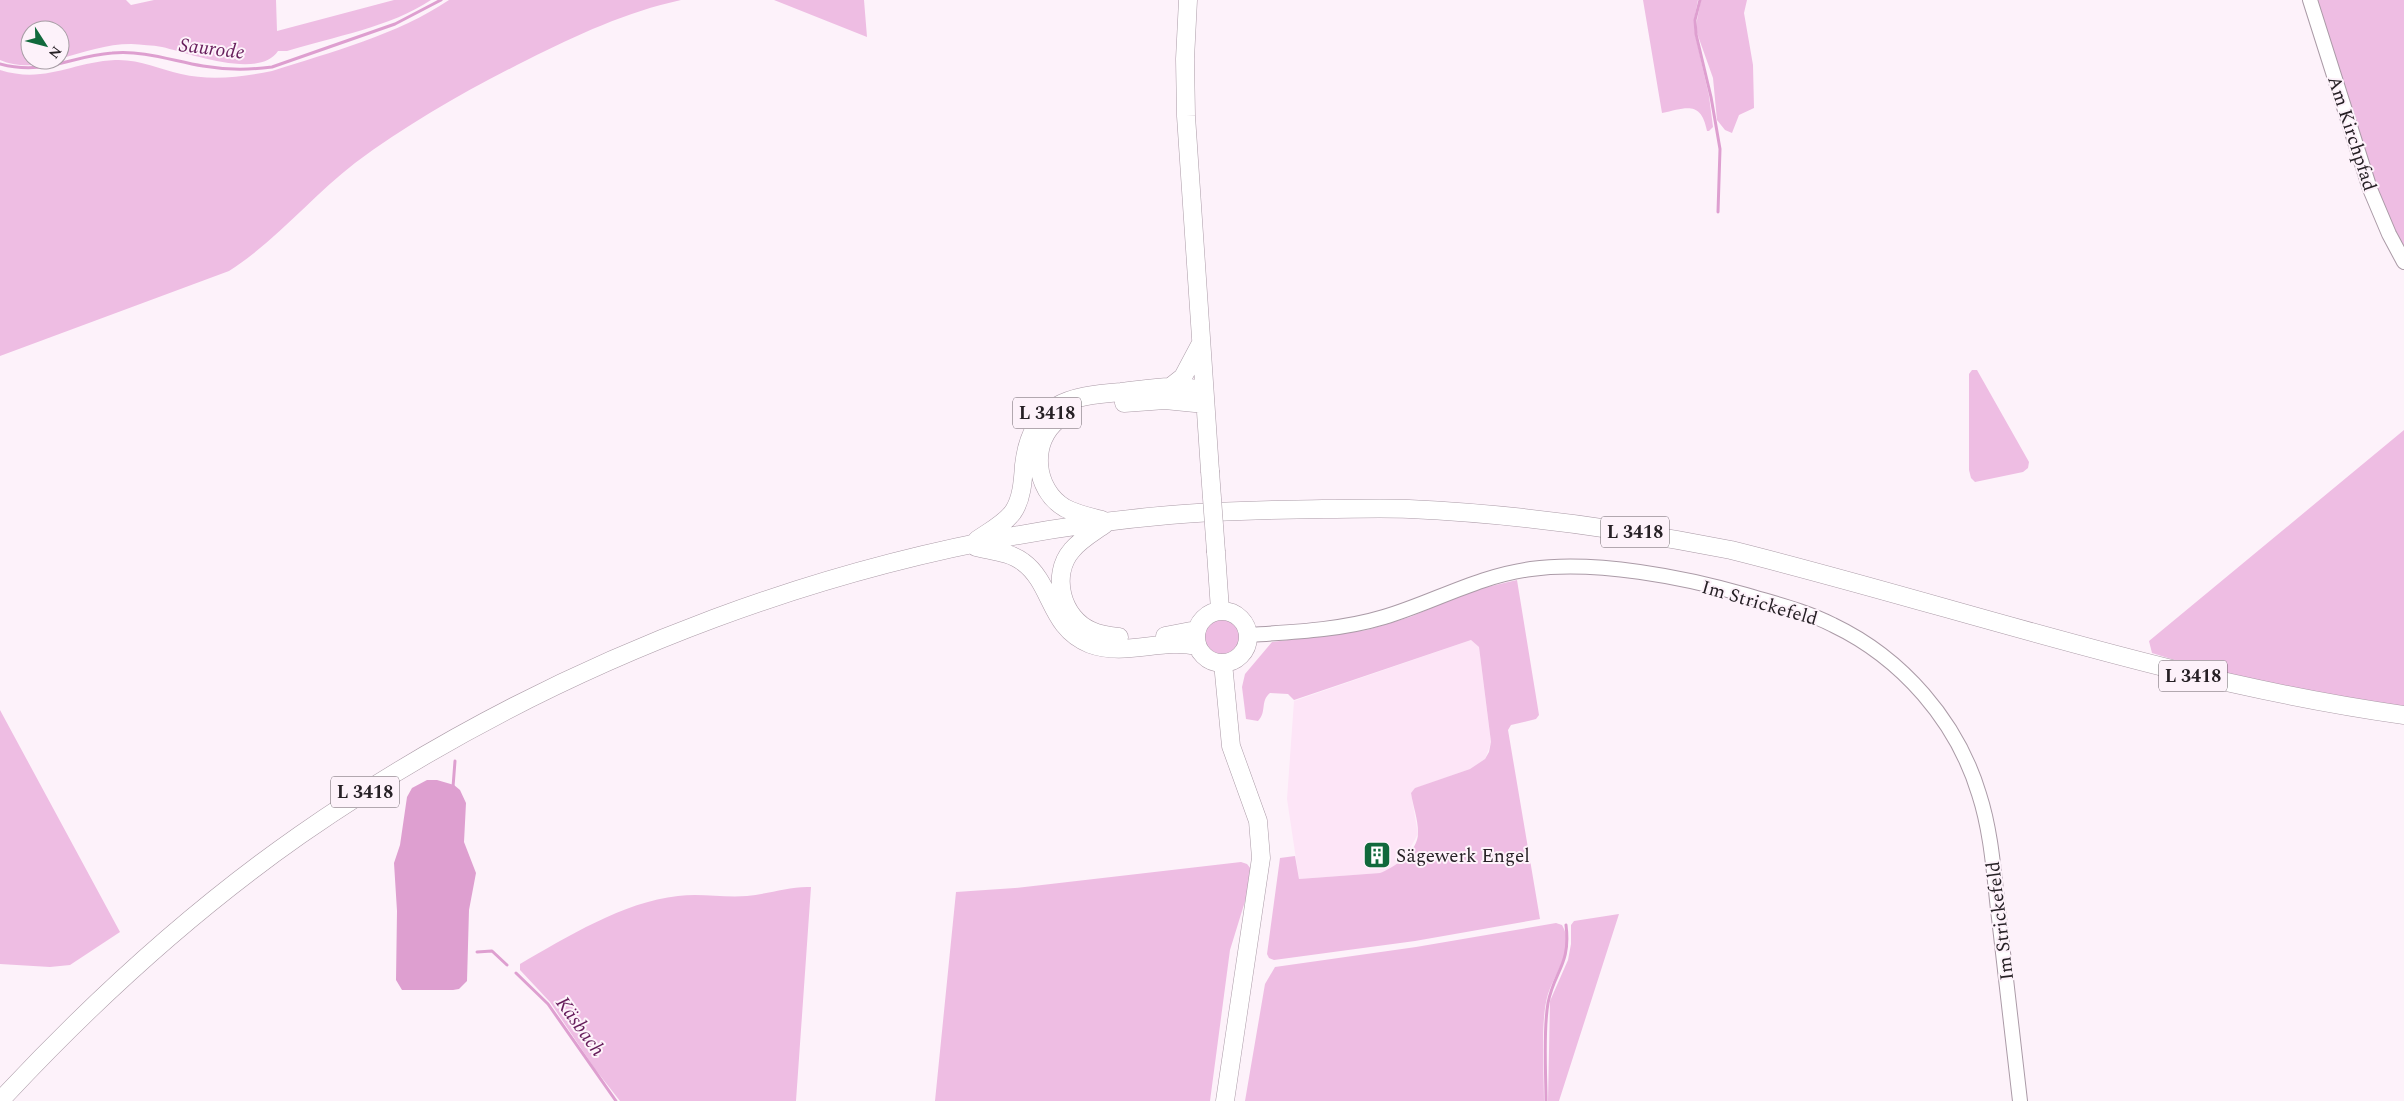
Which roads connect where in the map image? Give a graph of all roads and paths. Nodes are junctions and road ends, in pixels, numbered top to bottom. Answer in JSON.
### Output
{"nodes":[{"id":1,"x":1188,"y":0,"type":"edge"},
{"id":2,"x":2310,"y":0,"type":"edge"},
{"id":3,"x":2404,"y":262,"type":"edge"},
{"id":4,"x":1201,"y":343,"type":"junction"},
{"id":5,"x":1169,"y":388,"type":"junction"},
{"id":6,"x":1205,"y":398,"type":"junction"},
{"id":7,"x":1107,"y":522,"type":"junction"},
{"id":8,"x":968,"y":545,"type":"junction"},
{"id":9,"x":1220,"y":610,"type":"junction"},
{"id":10,"x":1248,"y":635,"type":"junction"},
{"id":11,"x":1196,"y":638,"type":"junction"},
{"id":12,"x":1223,"y":663,"type":"junction"},
{"id":13,"x":2404,"y":715,"type":"edge"},
{"id":14,"x":0,"y":1101,"type":"edge"},
{"id":15,"x":1225,"y":1101,"type":"edge"},
{"id":16,"x":2020,"y":1101,"type":"edge"}],
"edges":[{"from":1,"to":4,"type":"main road"},
{"from":2,"to":3,"type":"street","name":"Am Kirchpfad"},
{"from":4,"to":5,"type":"main road"},
{"from":4,"to":6,"type":"main road"},
{"from":5,"to":6,"type":"main road","number":"L 3418"},
{"from":5,"to":8,"type":"main road","number":"L 3418"},
{"from":6,"to":7,"type":"main road","number":"L 3418"},
{"from":6,"to":9,"type":"main road","bridge":true},
{"from":7,"to":8,"type":"main road","number":"L 3418"},
{"from":7,"to":11,"type":"main road"},
{"from":7,"to":13,"type":"main road","number":"L 3418"},
{"from":8,"to":11,"type":"main road","number":"L 3418"},
{"from":8,"to":14,"type":"main road","number":"L 3418"},
{"from":9,"to":10,"type":"main road"},
{"from":9,"to":11,"type":"main road"},
{"from":10,"to":12,"type":"main road"},
{"from":10,"to":16,"type":"street","name":"Im Strickefeld"},
{"from":11,"to":12,"type":"main road"},
{"from":12,"to":15,"type":"main road"}]}
